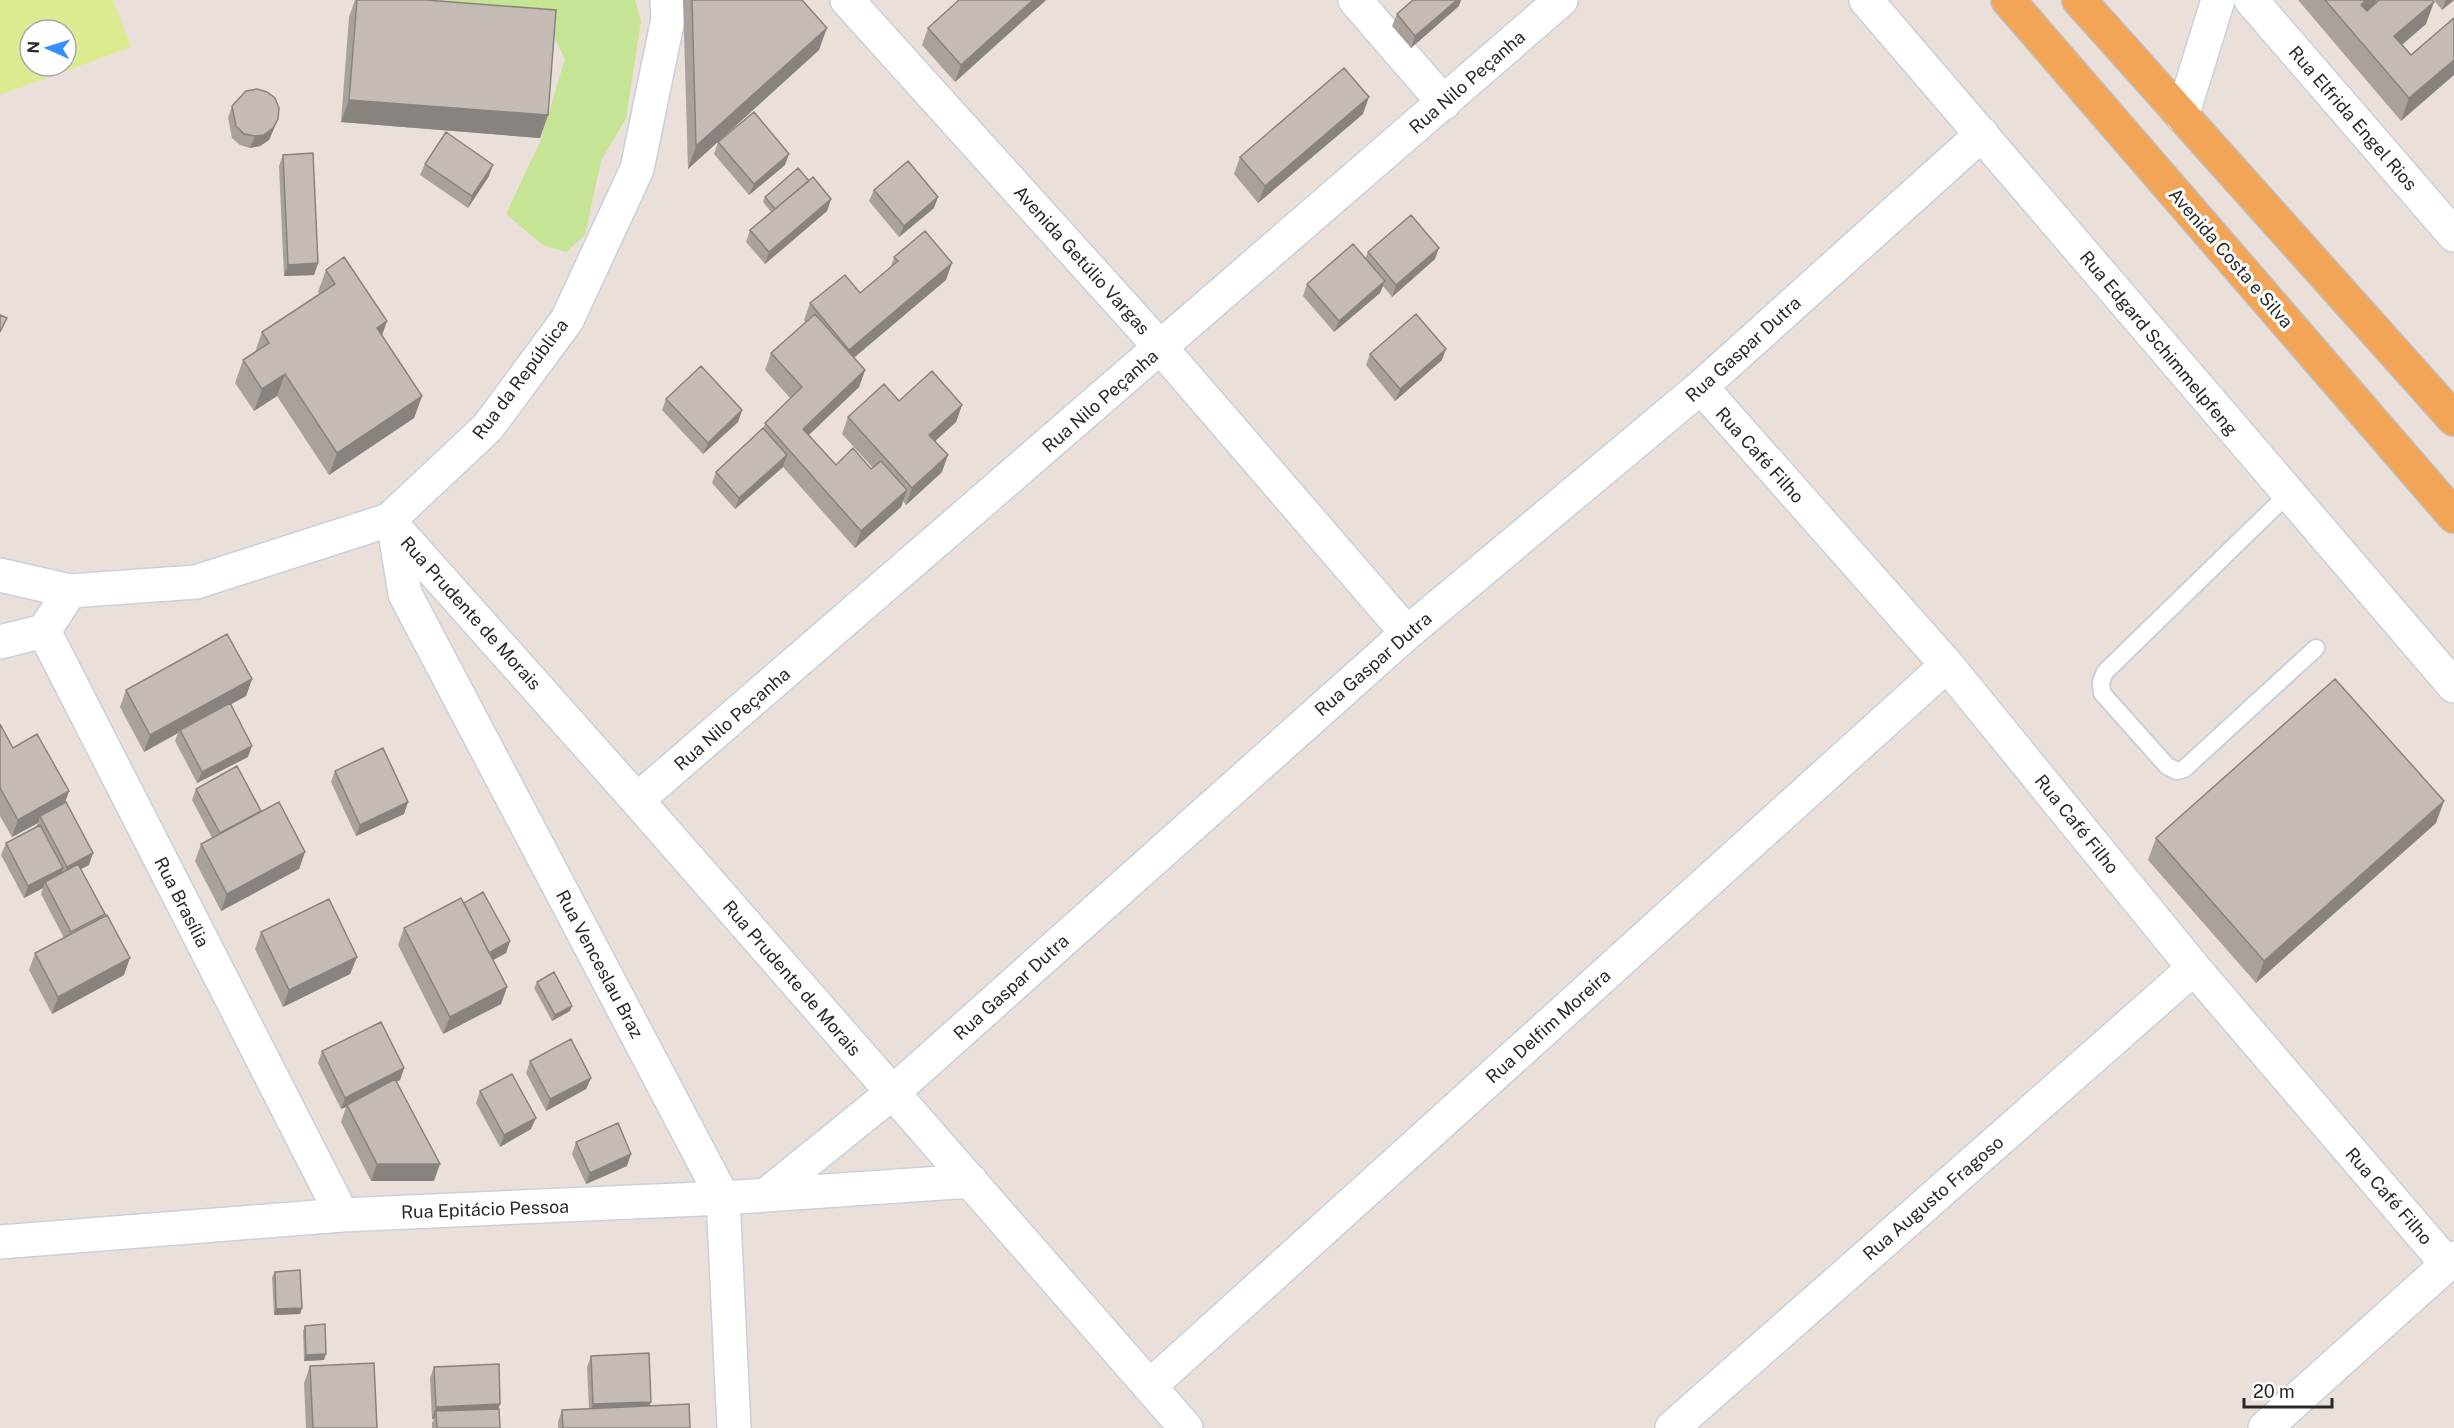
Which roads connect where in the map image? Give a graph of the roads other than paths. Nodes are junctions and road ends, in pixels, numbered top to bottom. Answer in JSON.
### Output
{"nodes":[{"id":1,"x":667,"y":0,"type":"edge"},
{"id":2,"x":847,"y":0,"type":"edge"},
{"id":3,"x":1355,"y":0,"type":"edge"},
{"id":4,"x":1561,"y":0,"type":"edge"},
{"id":5,"x":1866,"y":0,"type":"edge"},
{"id":6,"x":2008,"y":0,"type":"edge"},
{"id":7,"x":2079,"y":0,"type":"edge"},
{"id":8,"x":2218,"y":0,"type":"edge"},
{"id":9,"x":2251,"y":0,"type":"edge"},
{"id":10,"x":1444,"y":103,"type":"junction"},
{"id":11,"x":2182,"y":116,"type":"junction"},
{"id":12,"x":1982,"y":134,"type":"junction"},
{"id":13,"x":2454,"y":236,"type":"edge"},
{"id":14,"x":1161,"y":348,"type":"junction"},
{"id":15,"x":1701,"y":387,"type":"junction"},
{"id":16,"x":2454,"y":419,"type":"edge"},
{"id":17,"x":2287,"y":495,"type":"junction"},
{"id":18,"x":2454,"y":516,"type":"edge"},
{"id":19,"x":393,"y":524,"type":"junction"},
{"id":20,"x":0,"y":575,"type":"edge"},
{"id":21,"x":70,"y":591,"type":"junction"},
{"id":22,"x":44,"y":631,"type":"junction"},
{"id":23,"x":1407,"y":633,"type":"junction"},
{"id":24,"x":0,"y":642,"type":"edge"},
{"id":25,"x":2316,"y":648,"type":"dead end"},
{"id":26,"x":1947,"y":665,"type":"junction"},
{"id":27,"x":2454,"y":686,"type":"edge"},
{"id":28,"x":637,"y":800,"type":"junction"},
{"id":29,"x":2194,"y":968,"type":"junction"},
{"id":30,"x":892,"y":1093,"type":"junction"},
{"id":31,"x":971,"y":1181,"type":"junction"},
{"id":32,"x":765,"y":1195,"type":"junction"},
{"id":33,"x":723,"y":1198,"type":"junction"},
{"id":34,"x":342,"y":1215,"type":"junction"},
{"id":35,"x":0,"y":1242,"type":"edge"},
{"id":36,"x":2451,"y":1261,"type":"edge"},
{"id":37,"x":1150,"y":1386,"type":"junction"},
{"id":38,"x":734,"y":1428,"type":"edge"},
{"id":39,"x":1186,"y":1428,"type":"edge"},
{"id":40,"x":1672,"y":1428,"type":"edge"},
{"id":41,"x":2265,"y":1428,"type":"edge"}],
"edges":[{"from":1,"to":19,"type":"street","name":"Rua da República"},
{"from":2,"to":14,"type":"street","name":"Avenida Getúlio Vargas"},
{"from":3,"to":10,"type":"street"},
{"from":4,"to":10,"type":"street","name":"Rua Nilo Peçanha"},
{"from":5,"to":12,"type":"street","name":"Rua Edgard Schimmelpfeng"},
{"from":6,"to":18,"type":"main road","name":"Avenida Costa e Silva"},
{"from":7,"to":11,"type":"main road"},
{"from":8,"to":11,"type":"street"},
{"from":9,"to":13,"type":"street","name":"Rua Elfrida Engel Rios"},
{"from":10,"to":14,"type":"street","name":"Rua Nilo Peçanha"},
{"from":11,"to":16,"type":"main road"},
{"from":12,"to":15,"type":"street","name":"Rua Gaspar Dutra"},
{"from":12,"to":17,"type":"street","name":"Rua Edgard Schimmelpfeng"},
{"from":14,"to":23,"type":"street","name":"Avenida Getúlio Vargas"},
{"from":14,"to":28,"type":"street","name":"Rua Nilo Peçanha"},
{"from":15,"to":23,"type":"street","name":"Rua Gaspar Dutra"},
{"from":15,"to":26,"type":"street","name":"Rua Café Filho"},
{"from":17,"to":25,"type":"lane"},
{"from":17,"to":27,"type":"street","name":"Rua Edgard Schimmelpfeng"},
{"from":19,"to":21,"type":"street","name":"Rua da República"},
{"from":19,"to":28,"type":"street","name":"Rua Prudente de Morais"},
{"from":19,"to":33,"type":"street","name":"Rua Venceslau Braz"},
{"from":20,"to":21,"type":"street","name":"Rua da República"},
{"from":21,"to":22,"type":"street"},
{"from":22,"to":24,"type":"street"},
{"from":22,"to":34,"type":"street","name":"Rua Brasília"},
{"from":23,"to":30,"type":"street","name":"Rua Gaspar Dutra"},
{"from":26,"to":29,"type":"street","name":"Rua Café Filho"},
{"from":26,"to":37,"type":"street","name":"Rua Delfim Moreira"},
{"from":28,"to":30,"type":"street","name":"Rua Prudente de Morais"},
{"from":29,"to":36,"type":"street","name":"Rua Café Filho"},
{"from":29,"to":40,"type":"street","name":"Rua Augusto Fragoso"},
{"from":30,"to":31,"type":"street","name":"Rua Prudente de Morais"},
{"from":30,"to":32,"type":"street","name":"Rua Gaspar Dutra"},
{"from":31,"to":32,"type":"street","name":"Rua Epitácio Pessoa"},
{"from":31,"to":37,"type":"street","name":"Rua Prudente de Morais"},
{"from":32,"to":33,"type":"street","name":"Rua Epitácio Pessoa"},
{"from":33,"to":34,"type":"street","name":"Rua Epitácio Pessoa"},
{"from":33,"to":38,"type":"street","name":"Rua Venceslau Braz"},
{"from":34,"to":35,"type":"street","name":"Rua Epitácio Pessoa"},
{"from":36,"to":41,"type":"street"},
{"from":37,"to":39,"type":"street","name":"Rua Prudente de Morais"}]}
